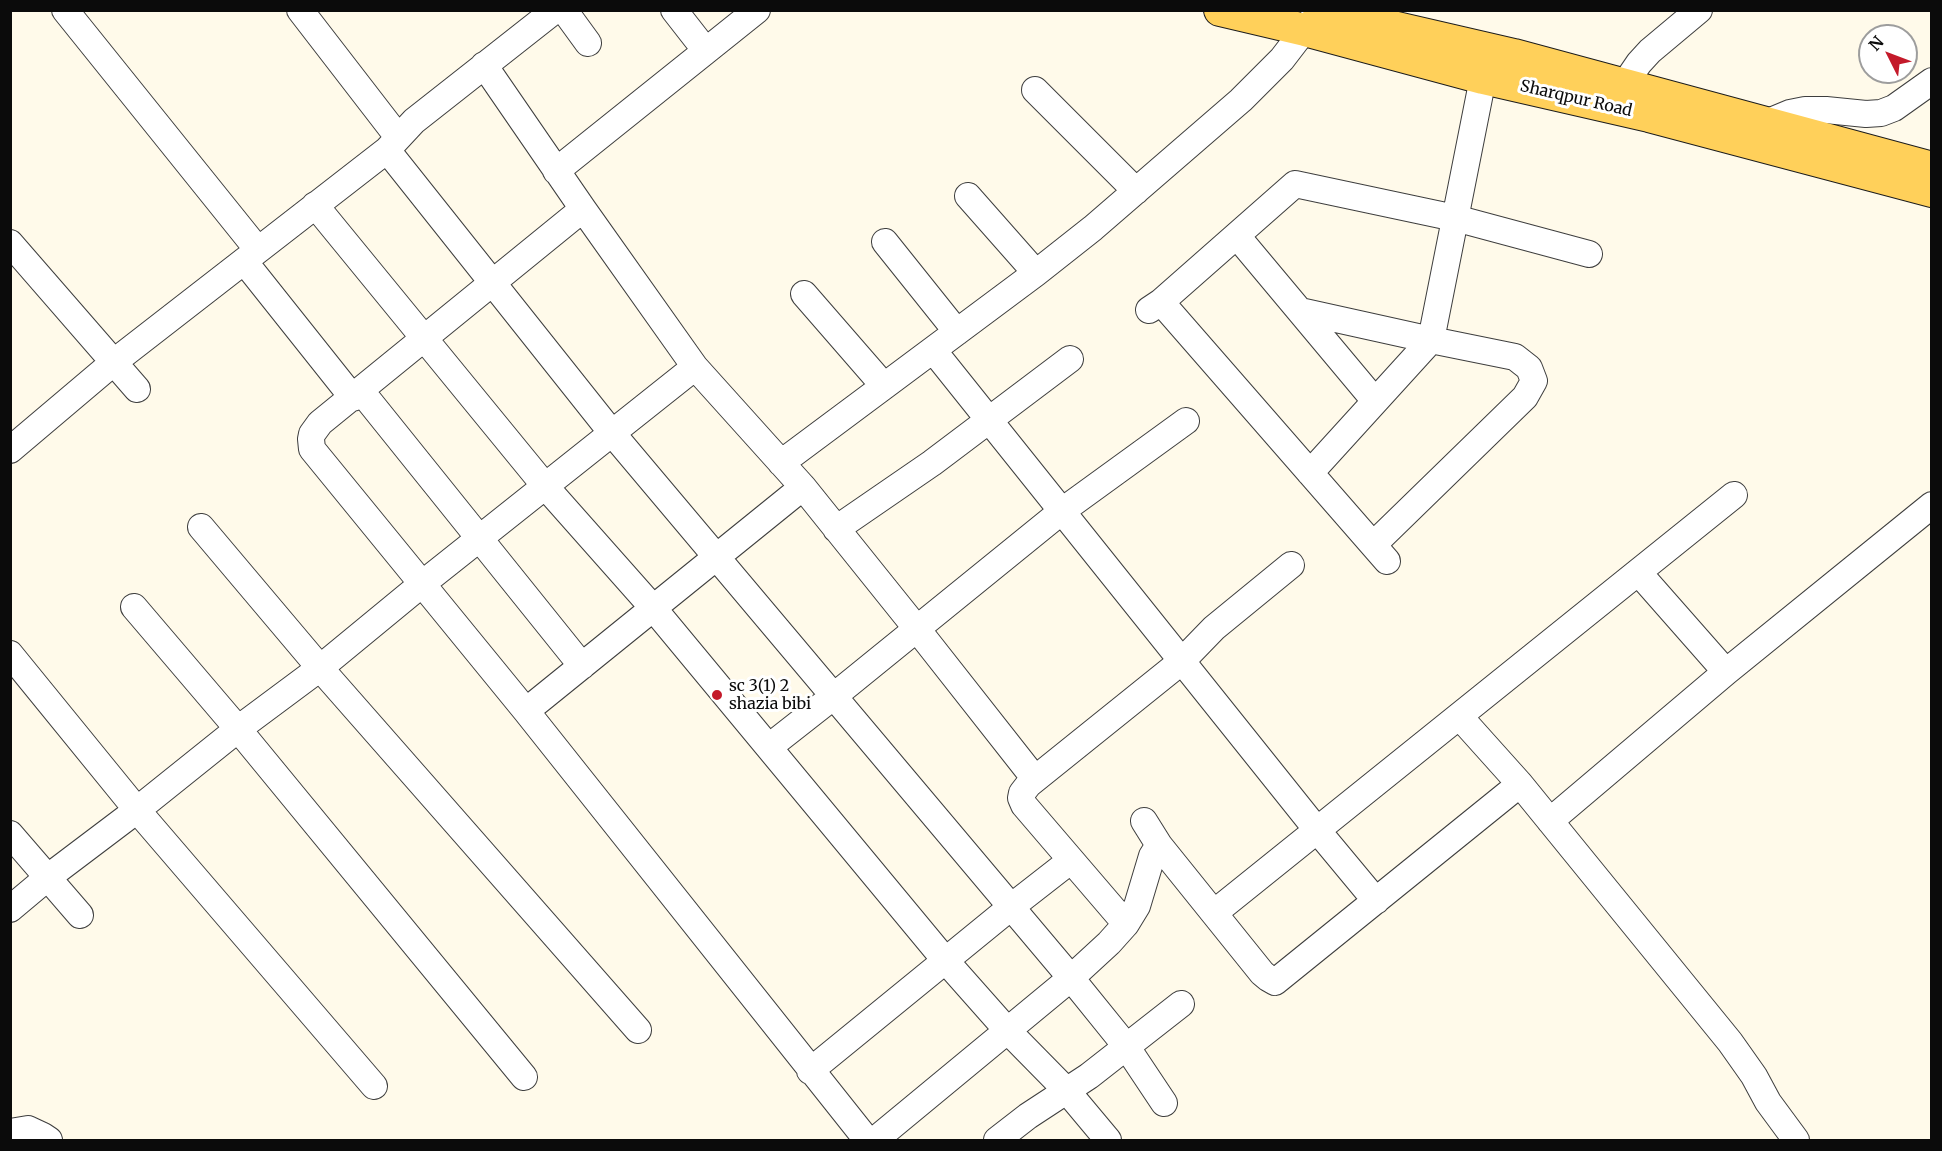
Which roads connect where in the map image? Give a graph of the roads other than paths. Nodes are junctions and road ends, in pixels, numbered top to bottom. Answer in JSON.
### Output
{"nodes":[{"id":1,"x":64,"y":10,"type":"edge"},
{"id":2,"x":300,"y":10,"type":"edge"},
{"id":3,"x":555,"y":10,"type":"edge"},
{"id":4,"x":564,"y":10,"type":"edge"},
{"id":5,"x":674,"y":10,"type":"edge"},
{"id":6,"x":757,"y":10,"type":"edge"},
{"id":7,"x":1220,"y":10,"type":"edge"},
{"id":8,"x":1699,"y":10,"type":"edge"},
{"id":9,"x":1314,"y":17,"type":"edge"},
{"id":10,"x":588,"y":42,"type":"dead end"},
{"id":11,"x":706,"y":51,"type":"junction"},
{"id":12,"x":484,"y":65,"type":"junction"},
{"id":13,"x":1483,"y":78,"type":"junction"},
{"id":14,"x":1932,"y":81,"type":"edge"},
{"id":15,"x":1624,"y":85,"type":"junction"},
{"id":16,"x":1035,"y":90,"type":"dead end"},
{"id":17,"x":1767,"y":123,"type":"junction"},
{"id":18,"x":392,"y":143,"type":"junction"},
{"id":19,"x":1932,"y":168,"type":"edge"},
{"id":20,"x":556,"y":171,"type":"junction"},
{"id":21,"x":1136,"y":191,"type":"junction"},
{"id":22,"x":1932,"y":191,"type":"edge"},
{"id":23,"x":968,"y":196,"type":"dead end"},
{"id":24,"x":315,"y":205,"type":"junction"},
{"id":25,"x":583,"y":209,"type":"junction"},
{"id":26,"x":1455,"y":218,"type":"junction"},
{"id":27,"x":1237,"y":236,"type":"junction"},
{"id":28,"x":885,"y":242,"type":"dead end"},
{"id":29,"x":1589,"y":254,"type":"dead end"},
{"id":30,"x":15,"y":256,"type":"edge"},
{"id":31,"x":251,"y":256,"type":"junction"},
{"id":32,"x":1036,"y":273,"type":"junction"},
{"id":33,"x":493,"y":283,"type":"junction"},
{"id":34,"x":804,"y":294,"type":"dead end"},
{"id":35,"x":1300,"y":311,"type":"junction"},
{"id":36,"x":957,"y":332,"type":"junction"},
{"id":37,"x":424,"y":339,"type":"junction"},
{"id":38,"x":1431,"y":340,"type":"junction"},
{"id":39,"x":933,"y":350,"type":"junction"},
{"id":40,"x":1070,"y":359,"type":"dead end"},
{"id":41,"x":114,"y":362,"type":"junction"},
{"id":42,"x":695,"y":367,"type":"junction"},
{"id":43,"x":884,"y":386,"type":"junction"},
{"id":44,"x":137,"y":389,"type":"dead end"},
{"id":45,"x":357,"y":394,"type":"junction"},
{"id":46,"x":1375,"y":401,"type":"junction"},
{"id":47,"x":988,"y":419,"type":"junction"},
{"id":48,"x":1186,"y":421,"type":"dead end"},
{"id":49,"x":612,"y":433,"type":"junction"},
{"id":50,"x":10,"y":450,"type":"edge"},
{"id":51,"x":781,"y":463,"type":"junction"},
{"id":52,"x":1310,"y":473,"type":"junction"},
{"id":53,"x":545,"y":486,"type":"junction"},
{"id":54,"x":803,"y":488,"type":"junction"},
{"id":55,"x":1734,"y":495,"type":"dead end"},
{"id":56,"x":1932,"y":505,"type":"edge"},
{"id":57,"x":1062,"y":511,"type":"junction"},
{"id":58,"x":201,"y":527,"type":"dead end"},
{"id":59,"x":836,"y":529,"type":"junction"},
{"id":60,"x":478,"y":539,"type":"junction"},
{"id":61,"x":716,"y":556,"type":"junction"},
{"id":62,"x":1291,"y":565,"type":"dead end"},
{"id":63,"x":1638,"y":572,"type":"junction"},
{"id":64,"x":422,"y":584,"type":"junction"},
{"id":65,"x":134,"y":607,"type":"dead end"},
{"id":66,"x":654,"y":609,"type":"junction"},
{"id":67,"x":917,"y":629,"type":"junction"},
{"id":68,"x":10,"y":654,"type":"edge"},
{"id":69,"x":1182,"y":662,"type":"junction"},
{"id":70,"x":582,"y":666,"type":"junction"},
{"id":71,"x":320,"y":668,"type":"junction"},
{"id":72,"x":1726,"y":672,"type":"junction"},
{"id":73,"x":834,"y":696,"type":"junction"},
{"id":74,"x":526,"y":711,"type":"junction"},
{"id":75,"x":1459,"y":716,"type":"junction"},
{"id":76,"x":238,"y":729,"type":"junction"},
{"id":77,"x":769,"y":747,"type":"junction"},
{"id":78,"x":1035,"y":779,"type":"junction"},
{"id":79,"x":1520,"y":784,"type":"junction"},
{"id":80,"x":137,"y":810,"type":"junction"},
{"id":81,"x":1144,"y":821,"type":"dead end"},
{"id":82,"x":1550,"y":821,"type":"junction"},
{"id":83,"x":1317,"y":830,"type":"junction"},
{"id":84,"x":10,"y":834,"type":"edge"},
{"id":85,"x":1159,"y":845,"type":"junction"},
{"id":86,"x":1070,"y":861,"type":"junction"},
{"id":87,"x":47,"y":878,"type":"junction"},
{"id":88,"x":1376,"y":901,"type":"junction"},
{"id":89,"x":1011,"y":907,"type":"junction"},
{"id":90,"x":10,"y":909,"type":"edge"},
{"id":91,"x":1214,"y":913,"type":"junction"},
{"id":92,"x":80,"y":915,"type":"dead end"},
{"id":93,"x":1126,"y":924,"type":"junction"},
{"id":94,"x":945,"y":960,"type":"junction"},
{"id":95,"x":1071,"y":978,"type":"junction"},
{"id":96,"x":1181,"y":1004,"type":"dead end"},
{"id":97,"x":638,"y":1030,"type":"dead end"},
{"id":98,"x":1007,"y":1030,"type":"junction"},
{"id":99,"x":1126,"y":1046,"type":"junction"},
{"id":100,"x":810,"y":1071,"type":"junction"},
{"id":101,"x":524,"y":1077,"type":"dead end"},
{"id":102,"x":374,"y":1086,"type":"dead end"},
{"id":103,"x":1067,"y":1091,"type":"junction"},
{"id":104,"x":1164,"y":1103,"type":"dead end"},
{"id":105,"x":10,"y":1132,"type":"edge"},
{"id":106,"x":49,"y":1140,"type":"edge"},
{"id":107,"x":867,"y":1140,"type":"edge"},
{"id":108,"x":876,"y":1140,"type":"edge"},
{"id":109,"x":997,"y":1140,"type":"edge"},
{"id":110,"x":1108,"y":1140,"type":"edge"},
{"id":111,"x":1796,"y":1140,"type":"edge"}],
"edges":[{"from":1,"to":31,"type":"street"},
{"from":2,"to":18,"type":"street"},
{"from":3,"to":12,"type":"street"},
{"from":4,"to":10,"type":"street"},
{"from":5,"to":11,"type":"street"},
{"from":6,"to":11,"type":"street"},
{"from":7,"to":9,"type":"main road","name":"Sharqpur Road"},
{"from":8,"to":15,"type":"street"},
{"from":9,"to":13,"type":"main road","name":"Sharqpur Road"},
{"from":9,"to":15,"type":"main road","name":"Sharqpur Road"},
{"from":9,"to":21,"type":"street"},
{"from":11,"to":20,"type":"street"},
{"from":12,"to":18,"type":"street"},
{"from":12,"to":20,"type":"street"},
{"from":13,"to":22,"type":"main road","name":"Sharqpur Road"},
{"from":13,"to":26,"type":"street"},
{"from":14,"to":17,"type":"street"},
{"from":15,"to":17,"type":"main road","name":"Sharqpur Road"},
{"from":16,"to":21,"type":"street"},
{"from":17,"to":19,"type":"main road","name":"Sharqpur Road"},
{"from":18,"to":24,"type":"street"},
{"from":18,"to":33,"type":"street"},
{"from":20,"to":25,"type":"street"},
{"from":21,"to":32,"type":"street"},
{"from":23,"to":32,"type":"street"},
{"from":24,"to":31,"type":"street"},
{"from":24,"to":37,"type":"street"},
{"from":25,"to":33,"type":"street"},
{"from":25,"to":42,"type":"street"},
{"from":26,"to":27,"type":"street"},
{"from":26,"to":29,"type":"street"},
{"from":26,"to":38,"type":"street"},
{"from":27,"to":35,"type":"street"},
{"from":27,"to":52,"type":"street"},
{"from":28,"to":36,"type":"street"},
{"from":30,"to":41,"type":"street"},
{"from":31,"to":41,"type":"street"},
{"from":31,"to":45,"type":"street"},
{"from":32,"to":36,"type":"street"},
{"from":33,"to":37,"type":"street"},
{"from":33,"to":49,"type":"street"},
{"from":34,"to":43,"type":"street"},
{"from":35,"to":38,"type":"street"},
{"from":35,"to":46,"type":"street"},
{"from":36,"to":39,"type":"street"},
{"from":37,"to":45,"type":"street"},
{"from":37,"to":53,"type":"street"},
{"from":38,"to":46,"type":"street"},
{"from":38,"to":52,"type":"street"},
{"from":39,"to":43,"type":"street"},
{"from":39,"to":47,"type":"street"},
{"from":40,"to":47,"type":"street"},
{"from":41,"to":44,"type":"street"},
{"from":41,"to":50,"type":"street"},
{"from":42,"to":49,"type":"street"},
{"from":42,"to":51,"type":"street"},
{"from":43,"to":51,"type":"street"},
{"from":45,"to":60,"type":"street"},
{"from":45,"to":64,"type":"street"},
{"from":46,"to":52,"type":"street"},
{"from":47,"to":57,"type":"street"},
{"from":47,"to":59,"type":"street"},
{"from":48,"to":57,"type":"street"},
{"from":49,"to":53,"type":"street"},
{"from":49,"to":61,"type":"street"},
{"from":51,"to":54,"type":"street"},
{"from":53,"to":60,"type":"street"},
{"from":53,"to":66,"type":"street"},
{"from":54,"to":59,"type":"street"},
{"from":54,"to":61,"type":"street"},
{"from":55,"to":63,"type":"street"},
{"from":56,"to":72,"type":"street"},
{"from":57,"to":67,"type":"street"},
{"from":57,"to":69,"type":"street"},
{"from":58,"to":71,"type":"street"},
{"from":59,"to":67,"type":"street"},
{"from":60,"to":64,"type":"street"},
{"from":60,"to":70,"type":"street"},
{"from":61,"to":66,"type":"street"},
{"from":61,"to":73,"type":"street"},
{"from":62,"to":69,"type":"street"},
{"from":63,"to":72,"type":"street"},
{"from":63,"to":75,"type":"street"},
{"from":64,"to":71,"type":"street"},
{"from":64,"to":74,"type":"street"},
{"from":65,"to":76,"type":"street"},
{"from":66,"to":70,"type":"street"},
{"from":66,"to":77,"type":"street"},
{"from":67,"to":73,"type":"street"},
{"from":67,"to":78,"type":"street"},
{"from":68,"to":80,"type":"street"},
{"from":69,"to":78,"type":"street"},
{"from":69,"to":83,"type":"street"},
{"from":70,"to":74,"type":"street"},
{"from":71,"to":76,"type":"street"},
{"from":71,"to":97,"type":"street"},
{"from":72,"to":82,"type":"street"},
{"from":73,"to":77,"type":"street"},
{"from":73,"to":89,"type":"street"},
{"from":74,"to":100,"type":"street"},
{"from":75,"to":79,"type":"street"},
{"from":75,"to":83,"type":"street"},
{"from":76,"to":80,"type":"street"},
{"from":76,"to":101,"type":"street"},
{"from":77,"to":94,"type":"street"},
{"from":78,"to":86,"type":"street"},
{"from":79,"to":82,"type":"street"},
{"from":79,"to":88,"type":"street"},
{"from":80,"to":87,"type":"street"},
{"from":80,"to":102,"type":"street"},
{"from":81,"to":85,"type":"street"},
{"from":82,"to":111,"type":"street"},
{"from":83,"to":88,"type":"street"},
{"from":83,"to":91,"type":"street"},
{"from":84,"to":87,"type":"street"},
{"from":85,"to":91,"type":"street"},
{"from":85,"to":93,"type":"street"},
{"from":86,"to":89,"type":"street"},
{"from":86,"to":93,"type":"street"},
{"from":87,"to":90,"type":"street"},
{"from":87,"to":92,"type":"street"},
{"from":88,"to":91,"type":"street"},
{"from":89,"to":94,"type":"street"},
{"from":89,"to":95,"type":"street"},
{"from":93,"to":95,"type":"street"},
{"from":94,"to":98,"type":"street"},
{"from":94,"to":100,"type":"street"},
{"from":95,"to":98,"type":"street"},
{"from":95,"to":99,"type":"street"},
{"from":96,"to":99,"type":"street"},
{"from":98,"to":103,"type":"street"},
{"from":98,"to":108,"type":"street"},
{"from":99,"to":103,"type":"street"},
{"from":99,"to":104,"type":"street"},
{"from":100,"to":107,"type":"street"},
{"from":103,"to":109,"type":"street"},
{"from":103,"to":110,"type":"street"},
{"from":105,"to":106,"type":"street"}]}
